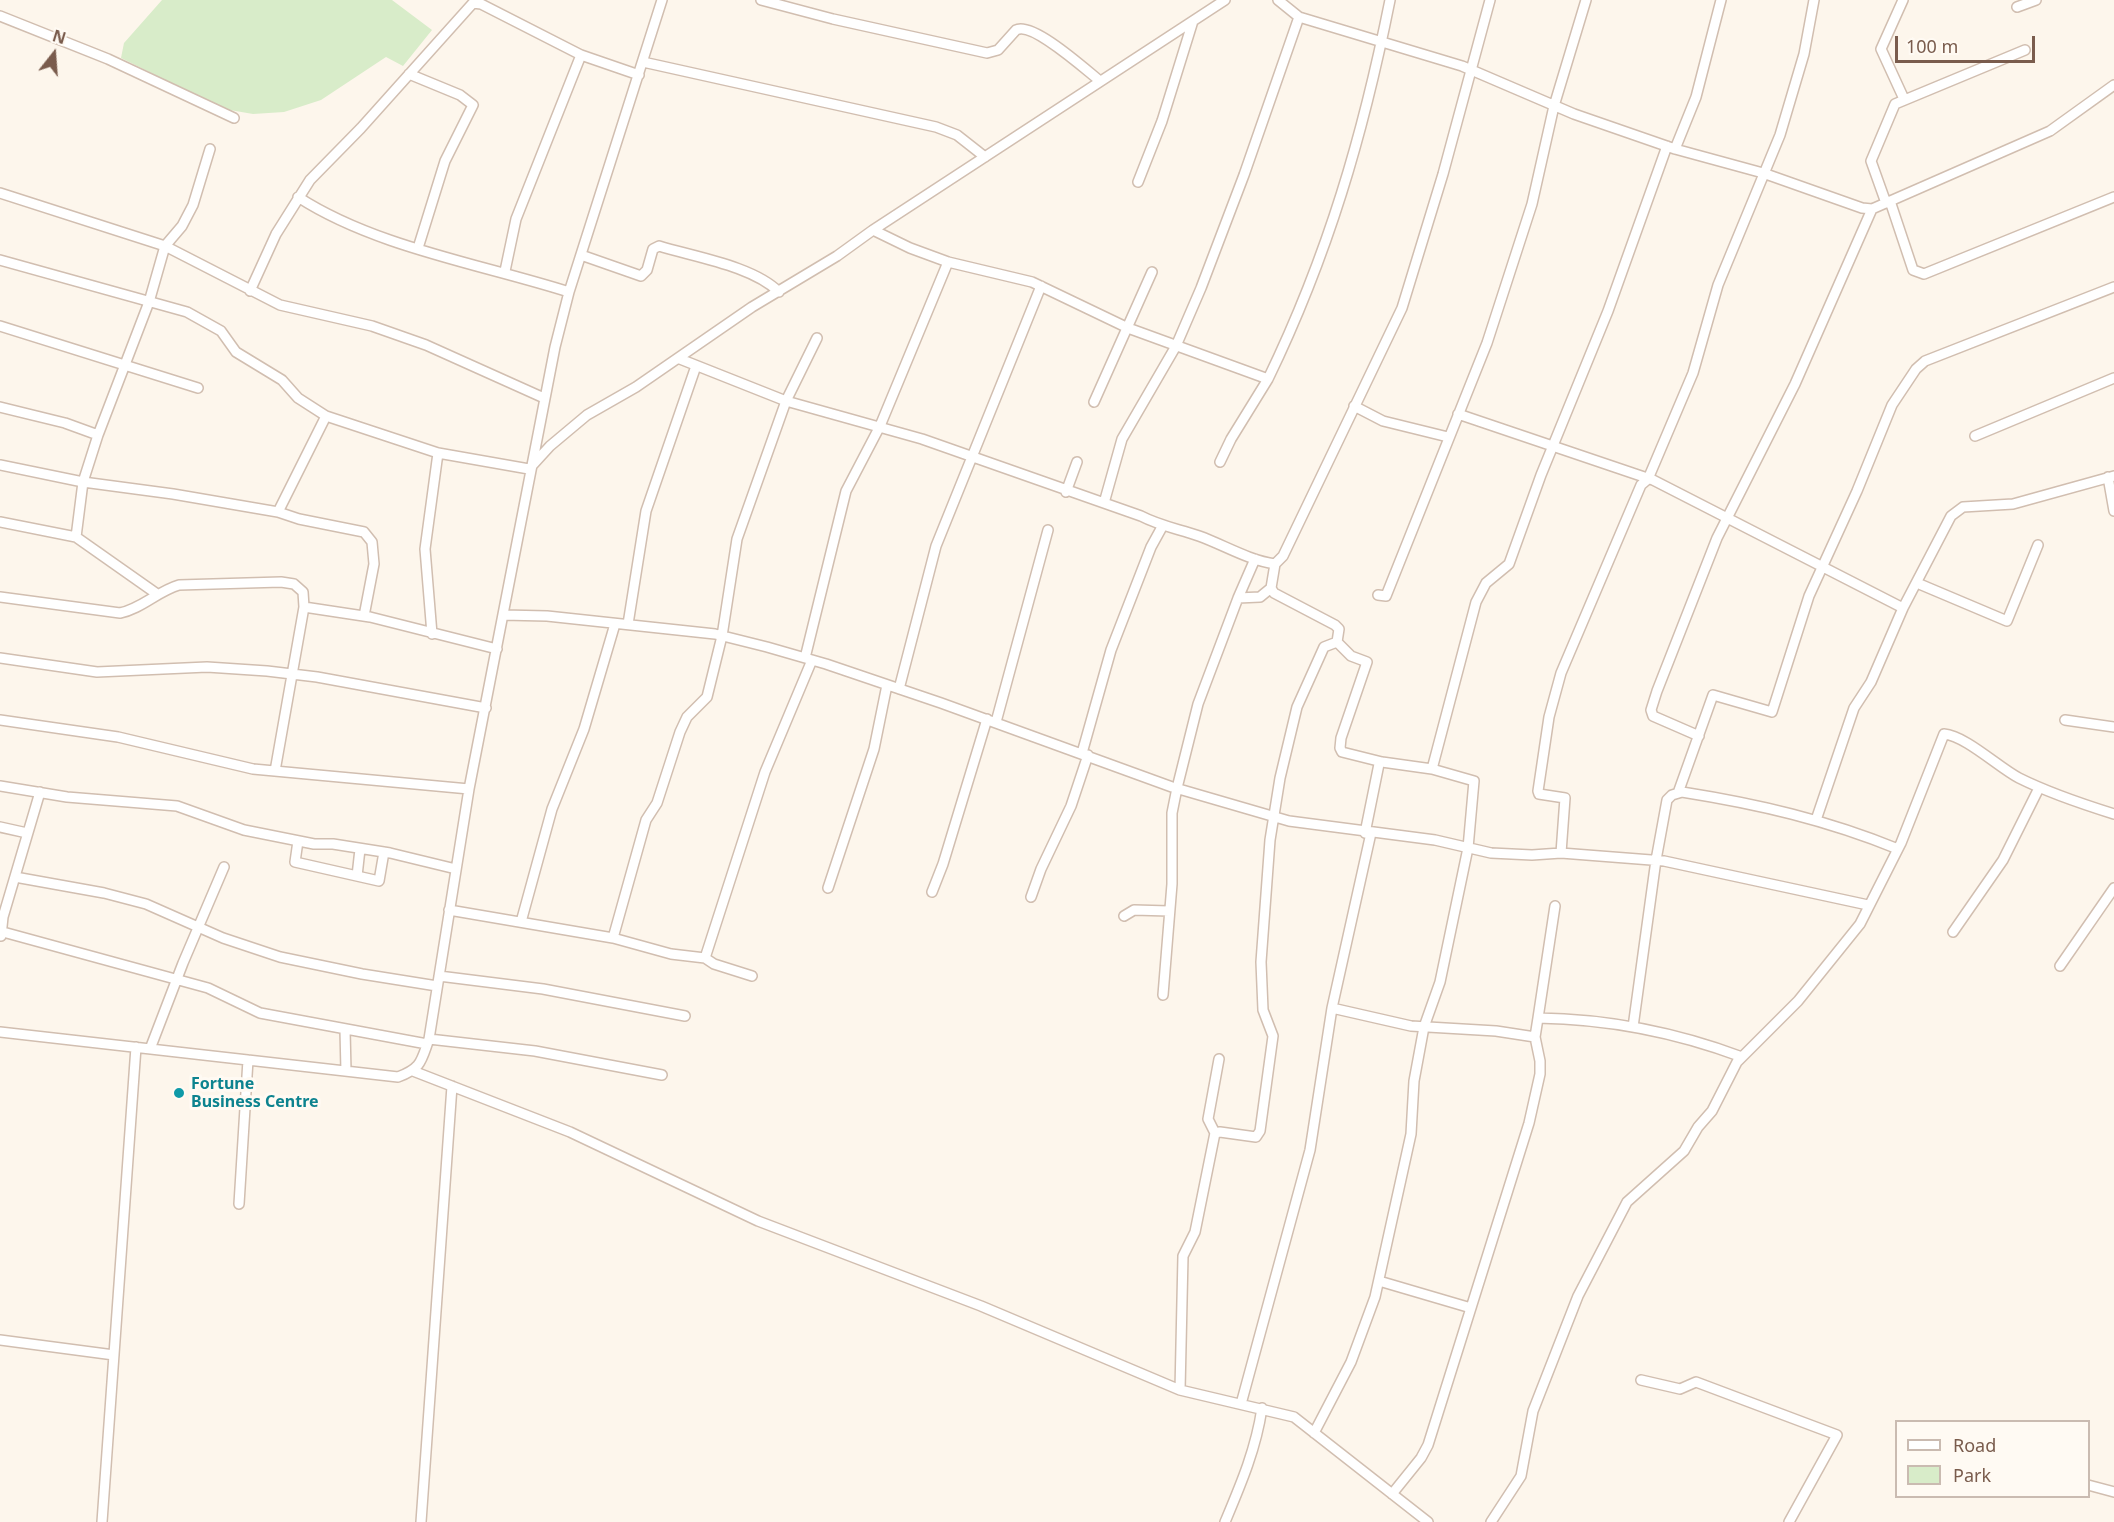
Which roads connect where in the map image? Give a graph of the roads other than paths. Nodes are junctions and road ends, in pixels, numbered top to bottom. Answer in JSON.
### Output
{"nodes":[{"id":1,"x":662,"y":0,"type":"edge"},
{"id":2,"x":761,"y":0,"type":"edge"},
{"id":3,"x":1225,"y":0,"type":"edge"},
{"id":4,"x":1278,"y":0,"type":"edge"},
{"id":5,"x":1390,"y":0,"type":"edge"},
{"id":6,"x":1491,"y":0,"type":"edge"},
{"id":7,"x":1586,"y":0,"type":"edge"},
{"id":8,"x":1721,"y":0,"type":"edge"},
{"id":9,"x":1814,"y":0,"type":"edge"},
{"id":10,"x":1903,"y":0,"type":"edge"},
{"id":11,"x":2036,"y":0,"type":"edge"},
{"id":12,"x":2017,"y":7,"type":"dead end"},
{"id":13,"x":0,"y":16,"type":"edge"},
{"id":14,"x":1299,"y":17,"type":"junction"},
{"id":15,"x":1193,"y":21,"type":"junction"},
{"id":16,"x":1381,"y":42,"type":"junction"},
{"id":17,"x":2025,"y":50,"type":"dead end"},
{"id":18,"x":581,"y":55,"type":"junction"},
{"id":19,"x":643,"y":62,"type":"junction"},
{"id":20,"x":1472,"y":70,"type":"junction"},
{"id":21,"x":409,"y":74,"type":"junction"},
{"id":22,"x":639,"y":75,"type":"junction"},
{"id":23,"x":1100,"y":81,"type":"junction"},
{"id":24,"x":2114,"y":85,"type":"edge"},
{"id":25,"x":1904,"y":99,"type":"junction"},
{"id":26,"x":1554,"y":106,"type":"junction"},
{"id":27,"x":234,"y":118,"type":"dead end"},
{"id":28,"x":1671,"y":147,"type":"junction"},
{"id":29,"x":210,"y":149,"type":"dead end"},
{"id":30,"x":985,"y":157,"type":"junction"},
{"id":31,"x":1763,"y":173,"type":"junction"},
{"id":32,"x":1138,"y":182,"type":"dead end"},
{"id":33,"x":0,"y":193,"type":"edge"},
{"id":34,"x":298,"y":196,"type":"junction"},
{"id":35,"x":2114,"y":197,"type":"edge"},
{"id":36,"x":1888,"y":202,"type":"junction"},
{"id":37,"x":1872,"y":209,"type":"junction"},
{"id":38,"x":873,"y":230,"type":"junction"},
{"id":39,"x":165,"y":246,"type":"junction"},
{"id":40,"x":418,"y":248,"type":"junction"},
{"id":41,"x":581,"y":255,"type":"junction"},
{"id":42,"x":0,"y":260,"type":"edge"},
{"id":43,"x":948,"y":262,"type":"junction"},
{"id":44,"x":505,"y":271,"type":"junction"},
{"id":45,"x":1152,"y":272,"type":"dead end"},
{"id":46,"x":1041,"y":286,"type":"junction"},
{"id":47,"x":2114,"y":287,"type":"edge"},
{"id":48,"x":250,"y":291,"type":"junction"},
{"id":49,"x":569,"y":292,"type":"junction"},
{"id":50,"x":779,"y":292,"type":"junction"},
{"id":51,"x":149,"y":302,"type":"junction"},
{"id":52,"x":0,"y":326,"type":"edge"},
{"id":53,"x":1128,"y":328,"type":"junction"},
{"id":54,"x":817,"y":338,"type":"dead end"},
{"id":55,"x":1176,"y":346,"type":"junction"},
{"id":56,"x":680,"y":358,"type":"junction"},
{"id":57,"x":124,"y":366,"type":"junction"},
{"id":58,"x":696,"y":366,"type":"junction"},
{"id":59,"x":2114,"y":378,"type":"edge"},
{"id":60,"x":1268,"y":379,"type":"junction"},
{"id":61,"x":198,"y":388,"type":"dead end"},
{"id":62,"x":544,"y":398,"type":"junction"},
{"id":63,"x":786,"y":401,"type":"junction"},
{"id":64,"x":1094,"y":402,"type":"dead end"},
{"id":65,"x":1354,"y":406,"type":"junction"},
{"id":66,"x":0,"y":407,"type":"edge"},
{"id":67,"x":1458,"y":414,"type":"junction"},
{"id":68,"x":326,"y":417,"type":"junction"},
{"id":69,"x":880,"y":426,"type":"junction"},
{"id":70,"x":98,"y":435,"type":"junction"},
{"id":71,"x":1975,"y":436,"type":"dead end"},
{"id":72,"x":1448,"y":437,"type":"junction"},
{"id":73,"x":1553,"y":446,"type":"junction"},
{"id":74,"x":438,"y":453,"type":"junction"},
{"id":75,"x":971,"y":456,"type":"junction"},
{"id":76,"x":1077,"y":462,"type":"dead end"},
{"id":77,"x":1220,"y":462,"type":"dead end"},
{"id":78,"x":0,"y":465,"type":"edge"},
{"id":79,"x":529,"y":469,"type":"junction"},
{"id":80,"x":2111,"y":476,"type":"edge"},
{"id":81,"x":1648,"y":478,"type":"junction"},
{"id":82,"x":83,"y":482,"type":"junction"},
{"id":83,"x":1066,"y":492,"type":"junction"},
{"id":84,"x":1104,"y":503,"type":"junction"},
{"id":85,"x":2114,"y":510,"type":"edge"},
{"id":86,"x":278,"y":512,"type":"junction"},
{"id":87,"x":1730,"y":519,"type":"junction"},
{"id":88,"x":0,"y":522,"type":"edge"},
{"id":89,"x":1162,"y":527,"type":"junction"},
{"id":90,"x":1048,"y":530,"type":"dead end"},
{"id":91,"x":76,"y":537,"type":"junction"},
{"id":92,"x":2038,"y":545,"type":"dead end"},
{"id":93,"x":1255,"y":559,"type":"junction"},
{"id":94,"x":1275,"y":564,"type":"junction"},
{"id":95,"x":1822,"y":567,"type":"junction"},
{"id":96,"x":1917,"y":583,"type":"junction"},
{"id":97,"x":1271,"y":588,"type":"junction"},
{"id":98,"x":158,"y":594,"type":"junction"},
{"id":99,"x":1378,"y":595,"type":"dead end"},
{"id":100,"x":0,"y":597,"type":"edge"},
{"id":101,"x":1238,"y":598,"type":"junction"},
{"id":102,"x":304,"y":607,"type":"junction"},
{"id":103,"x":1903,"y":608,"type":"junction"},
{"id":104,"x":503,"y":615,"type":"junction"},
{"id":105,"x":364,"y":616,"type":"junction"},
{"id":106,"x":615,"y":624,"type":"junction"},
{"id":107,"x":628,"y":624,"type":"junction"},
{"id":108,"x":432,"y":634,"type":"junction"},
{"id":109,"x":722,"y":636,"type":"junction"},
{"id":110,"x":1337,"y":642,"type":"junction"},
{"id":111,"x":497,"y":649,"type":"junction"},
{"id":112,"x":0,"y":658,"type":"edge"},
{"id":113,"x":808,"y":659,"type":"junction"},
{"id":114,"x":291,"y":674,"type":"junction"},
{"id":115,"x":887,"y":685,"type":"junction"},
{"id":116,"x":899,"y":689,"type":"junction"},
{"id":117,"x":486,"y":708,"type":"junction"},
{"id":118,"x":0,"y":720,"type":"edge"},
{"id":119,"x":2066,"y":720,"type":"dead end"},
{"id":120,"x":992,"y":721,"type":"junction"},
{"id":121,"x":2114,"y":727,"type":"edge"},
{"id":122,"x":1700,"y":736,"type":"junction"},
{"id":123,"x":1085,"y":754,"type":"junction"},
{"id":124,"x":1382,"y":762,"type":"junction"},
{"id":125,"x":1432,"y":769,"type":"junction"},
{"id":126,"x":275,"y":771,"type":"junction"},
{"id":127,"x":0,"y":786,"type":"edge"},
{"id":128,"x":1177,"y":788,"type":"junction"},
{"id":129,"x":2039,"y":788,"type":"junction"},
{"id":130,"x":470,"y":789,"type":"junction"},
{"id":131,"x":40,"y":792,"type":"junction"},
{"id":132,"x":1678,"y":793,"type":"junction"},
{"id":133,"x":2114,"y":814,"type":"edge"},
{"id":134,"x":1274,"y":816,"type":"junction"},
{"id":135,"x":1816,"y":820,"type":"junction"},
{"id":136,"x":0,"y":827,"type":"edge"},
{"id":137,"x":27,"y":833,"type":"junction"},
{"id":138,"x":1368,"y":833,"type":"junction"},
{"id":139,"x":298,"y":841,"type":"junction"},
{"id":140,"x":1468,"y":848,"type":"junction"},
{"id":141,"x":360,"y":849,"type":"junction"},
{"id":142,"x":1898,"y":849,"type":"junction"},
{"id":143,"x":384,"y":852,"type":"junction"},
{"id":144,"x":1561,"y":853,"type":"junction"},
{"id":145,"x":1656,"y":860,"type":"junction"},
{"id":146,"x":224,"y":867,"type":"dead end"},
{"id":147,"x":456,"y":869,"type":"junction"},
{"id":148,"x":357,"y":876,"type":"junction"},
{"id":149,"x":15,"y":877,"type":"junction"},
{"id":150,"x":828,"y":888,"type":"dead end"},
{"id":151,"x":2114,"y":888,"type":"edge"},
{"id":152,"x":0,"y":891,"type":"edge"},
{"id":153,"x":932,"y":892,"type":"dead end"},
{"id":154,"x":10,"y":893,"type":"junction"},
{"id":155,"x":1031,"y":897,"type":"dead end"},
{"id":156,"x":1869,"y":905,"type":"junction"},
{"id":157,"x":1555,"y":906,"type":"dead end"},
{"id":158,"x":449,"y":910,"type":"junction"},
{"id":159,"x":1169,"y":911,"type":"junction"},
{"id":160,"x":1125,"y":916,"type":"dead end"},
{"id":161,"x":521,"y":922,"type":"junction"},
{"id":162,"x":198,"y":928,"type":"junction"},
{"id":163,"x":1953,"y":932,"type":"dead end"},
{"id":164,"x":2,"y":934,"type":"edge"},
{"id":165,"x":613,"y":938,"type":"junction"},
{"id":166,"x":705,"y":958,"type":"junction"},
{"id":167,"x":2060,"y":966,"type":"dead end"},
{"id":168,"x":439,"y":976,"type":"junction"},
{"id":169,"x":752,"y":976,"type":"dead end"},
{"id":170,"x":178,"y":980,"type":"junction"},
{"id":171,"x":437,"y":986,"type":"junction"},
{"id":172,"x":1163,"y":995,"type":"dead end"},
{"id":173,"x":1332,"y":1008,"type":"junction"},
{"id":174,"x":685,"y":1016,"type":"dead end"},
{"id":175,"x":1538,"y":1018,"type":"junction"},
{"id":176,"x":1424,"y":1027,"type":"junction"},
{"id":177,"x":1633,"y":1027,"type":"junction"},
{"id":178,"x":345,"y":1030,"type":"junction"},
{"id":179,"x":0,"y":1032,"type":"edge"},
{"id":180,"x":1535,"y":1037,"type":"junction"},
{"id":181,"x":428,"y":1042,"type":"junction"},
{"id":182,"x":136,"y":1047,"type":"junction"},
{"id":183,"x":150,"y":1049,"type":"junction"},
{"id":184,"x":1742,"y":1057,"type":"junction"},
{"id":185,"x":1219,"y":1059,"type":"dead end"},
{"id":186,"x":248,"y":1060,"type":"junction"},
{"id":187,"x":346,"y":1071,"type":"junction"},
{"id":188,"x":412,"y":1071,"type":"junction"},
{"id":189,"x":662,"y":1075,"type":"dead end"},
{"id":190,"x":452,"y":1086,"type":"junction"},
{"id":191,"x":1215,"y":1133,"type":"junction"},
{"id":192,"x":239,"y":1204,"type":"dead end"},
{"id":193,"x":1379,"y":1281,"type":"junction"},
{"id":194,"x":1471,"y":1308,"type":"junction"},
{"id":195,"x":0,"y":1340,"type":"edge"},
{"id":196,"x":114,"y":1355,"type":"junction"},
{"id":197,"x":1641,"y":1380,"type":"dead end"},
{"id":198,"x":1180,"y":1390,"type":"junction"},
{"id":199,"x":1241,"y":1404,"type":"junction"},
{"id":200,"x":1262,"y":1408,"type":"junction"},
{"id":201,"x":1314,"y":1433,"type":"junction"},
{"id":202,"x":2090,"y":1486,"type":"edge"},
{"id":203,"x":2114,"y":1492,"type":"edge"},
{"id":204,"x":1392,"y":1494,"type":"junction"},
{"id":205,"x":102,"y":1522,"type":"edge"},
{"id":206,"x":421,"y":1522,"type":"edge"},
{"id":207,"x":1225,"y":1522,"type":"edge"},
{"id":208,"x":1428,"y":1522,"type":"edge"},
{"id":209,"x":1491,"y":1522,"type":"edge"},
{"id":210,"x":1789,"y":1522,"type":"edge"}],
"edges":[{"from":1,"to":19,"type":"street"},
{"from":2,"to":23,"type":"street"},
{"from":3,"to":15,"type":"street"},
{"from":4,"to":14,"type":"street"},
{"from":5,"to":16,"type":"street"},
{"from":6,"to":20,"type":"street"},
{"from":7,"to":26,"type":"street"},
{"from":8,"to":28,"type":"street"},
{"from":9,"to":31,"type":"street"},
{"from":10,"to":25,"type":"street"},
{"from":11,"to":12,"type":"street"},
{"from":13,"to":27,"type":"street"},
{"from":14,"to":16,"type":"street"},
{"from":14,"to":55,"type":"street"},
{"from":15,"to":23,"type":"street"},
{"from":15,"to":32,"type":"street"},
{"from":16,"to":20,"type":"street"},
{"from":16,"to":60,"type":"street"},
{"from":17,"to":25,"type":"street"},
{"from":18,"to":21,"type":"street"},
{"from":18,"to":22,"type":"street"},
{"from":18,"to":44,"type":"street"},
{"from":19,"to":22,"type":"street"},
{"from":19,"to":30,"type":"street"},
{"from":20,"to":26,"type":"street"},
{"from":20,"to":65,"type":"street"},
{"from":21,"to":34,"type":"street"},
{"from":21,"to":40,"type":"street"},
{"from":22,"to":41,"type":"street"},
{"from":23,"to":30,"type":"street"},
{"from":24,"to":36,"type":"street"},
{"from":25,"to":36,"type":"street"},
{"from":26,"to":28,"type":"street"},
{"from":26,"to":67,"type":"street"},
{"from":28,"to":31,"type":"street"},
{"from":28,"to":73,"type":"street"},
{"from":29,"to":39,"type":"street"},
{"from":30,"to":38,"type":"street"},
{"from":31,"to":37,"type":"street"},
{"from":31,"to":81,"type":"street"},
{"from":33,"to":39,"type":"street"},
{"from":34,"to":40,"type":"street"},
{"from":34,"to":48,"type":"street"},
{"from":35,"to":36,"type":"street"},
{"from":36,"to":37,"type":"street"},
{"from":37,"to":87,"type":"street"},
{"from":38,"to":43,"type":"street"},
{"from":38,"to":50,"type":"street"},
{"from":39,"to":48,"type":"street"},
{"from":39,"to":51,"type":"street"},
{"from":40,"to":44,"type":"street"},
{"from":41,"to":49,"type":"street"},
{"from":41,"to":50,"type":"street"},
{"from":42,"to":51,"type":"street"},
{"from":43,"to":46,"type":"street"},
{"from":43,"to":69,"type":"street"},
{"from":44,"to":49,"type":"street"},
{"from":45,"to":53,"type":"street"},
{"from":46,"to":53,"type":"street"},
{"from":46,"to":75,"type":"street"},
{"from":47,"to":95,"type":"street"},
{"from":48,"to":62,"type":"street"},
{"from":49,"to":62,"type":"street"},
{"from":50,"to":56,"type":"street"},
{"from":51,"to":57,"type":"street"},
{"from":51,"to":68,"type":"street"},
{"from":52,"to":57,"type":"street"},
{"from":53,"to":55,"type":"street"},
{"from":53,"to":64,"type":"street"},
{"from":54,"to":63,"type":"street"},
{"from":55,"to":60,"type":"street"},
{"from":55,"to":84,"type":"street"},
{"from":56,"to":58,"type":"street"},
{"from":56,"to":79,"type":"street"},
{"from":57,"to":61,"type":"street"},
{"from":57,"to":70,"type":"street"},
{"from":58,"to":63,"type":"street"},
{"from":58,"to":107,"type":"street"},
{"from":59,"to":71,"type":"street"},
{"from":60,"to":77,"type":"street"},
{"from":62,"to":79,"type":"street"},
{"from":63,"to":69,"type":"street"},
{"from":63,"to":109,"type":"street"},
{"from":65,"to":72,"type":"street"},
{"from":65,"to":94,"type":"street"},
{"from":66,"to":70,"type":"street"},
{"from":67,"to":72,"type":"street"},
{"from":67,"to":73,"type":"street"},
{"from":68,"to":74,"type":"street"},
{"from":68,"to":86,"type":"street"},
{"from":69,"to":75,"type":"street"},
{"from":69,"to":113,"type":"street"},
{"from":70,"to":82,"type":"street"},
{"from":72,"to":99,"type":"street"},
{"from":73,"to":81,"type":"street"},
{"from":73,"to":125,"type":"street"},
{"from":74,"to":79,"type":"street"},
{"from":74,"to":108,"type":"street"},
{"from":75,"to":83,"type":"street"},
{"from":75,"to":116,"type":"street"},
{"from":76,"to":83,"type":"street"},
{"from":78,"to":82,"type":"street"},
{"from":79,"to":104,"type":"street"},
{"from":80,"to":85,"type":"street"},
{"from":80,"to":96,"type":"street"},
{"from":81,"to":87,"type":"street"},
{"from":81,"to":144,"type":"street"},
{"from":82,"to":86,"type":"street"},
{"from":82,"to":91,"type":"street"},
{"from":83,"to":84,"type":"street"},
{"from":84,"to":89,"type":"street"},
{"from":86,"to":105,"type":"street"},
{"from":87,"to":95,"type":"street"},
{"from":87,"to":122,"type":"street"},
{"from":88,"to":91,"type":"street"},
{"from":89,"to":93,"type":"street"},
{"from":89,"to":123,"type":"street"},
{"from":90,"to":120,"type":"street"},
{"from":91,"to":98,"type":"street"},
{"from":92,"to":96,"type":"street"},
{"from":93,"to":94,"type":"street"},
{"from":93,"to":101,"type":"street"},
{"from":94,"to":97,"type":"street"},
{"from":95,"to":103,"type":"street"},
{"from":95,"to":122,"type":"street"},
{"from":96,"to":103,"type":"street"},
{"from":97,"to":101,"type":"street"},
{"from":97,"to":110,"type":"street"},
{"from":98,"to":100,"type":"street"},
{"from":98,"to":102,"type":"street"},
{"from":101,"to":128,"type":"street"},
{"from":102,"to":105,"type":"street"},
{"from":102,"to":114,"type":"street"},
{"from":103,"to":135,"type":"street"},
{"from":104,"to":106,"type":"street"},
{"from":104,"to":111,"type":"street"},
{"from":105,"to":108,"type":"street"},
{"from":106,"to":107,"type":"street"},
{"from":106,"to":161,"type":"street"},
{"from":107,"to":109,"type":"street"},
{"from":108,"to":111,"type":"street"},
{"from":109,"to":113,"type":"street"},
{"from":109,"to":165,"type":"street"},
{"from":110,"to":124,"type":"street"},
{"from":110,"to":134,"type":"street"},
{"from":111,"to":117,"type":"street"},
{"from":112,"to":114,"type":"street"},
{"from":113,"to":115,"type":"street"},
{"from":113,"to":166,"type":"street"},
{"from":114,"to":117,"type":"street"},
{"from":114,"to":126,"type":"street"},
{"from":115,"to":116,"type":"street"},
{"from":115,"to":150,"type":"street"},
{"from":116,"to":120,"type":"street"},
{"from":117,"to":130,"type":"street"},
{"from":118,"to":126,"type":"street"},
{"from":119,"to":121,"type":"street"},
{"from":120,"to":123,"type":"street"},
{"from":120,"to":153,"type":"street"},
{"from":122,"to":132,"type":"street"},
{"from":123,"to":128,"type":"street"},
{"from":123,"to":155,"type":"street"},
{"from":124,"to":125,"type":"street"},
{"from":124,"to":138,"type":"street"},
{"from":125,"to":140,"type":"street"},
{"from":126,"to":130,"type":"street"},
{"from":127,"to":131,"type":"street"},
{"from":128,"to":134,"type":"street"},
{"from":128,"to":159,"type":"street"},
{"from":129,"to":133,"type":"street"},
{"from":129,"to":142,"type":"street"},
{"from":129,"to":163,"type":"street"},
{"from":130,"to":147,"type":"street"},
{"from":131,"to":137,"type":"street"},
{"from":131,"to":139,"type":"street"},
{"from":132,"to":135,"type":"street"},
{"from":132,"to":145,"type":"street"},
{"from":134,"to":138,"type":"street"},
{"from":134,"to":191,"type":"street"},
{"from":135,"to":142,"type":"street"},
{"from":136,"to":137,"type":"street"},
{"from":137,"to":149,"type":"street"},
{"from":138,"to":140,"type":"street"},
{"from":138,"to":173,"type":"street"},
{"from":139,"to":141,"type":"street"},
{"from":139,"to":148,"type":"street"},
{"from":140,"to":144,"type":"street"},
{"from":140,"to":176,"type":"street"},
{"from":141,"to":143,"type":"street"},
{"from":141,"to":148,"type":"street"},
{"from":142,"to":156,"type":"street"},
{"from":143,"to":147,"type":"street"},
{"from":143,"to":148,"type":"street"},
{"from":144,"to":145,"type":"street"},
{"from":145,"to":156,"type":"street"},
{"from":145,"to":177,"type":"street"},
{"from":146,"to":162,"type":"street"},
{"from":147,"to":158,"type":"street"},
{"from":149,"to":154,"type":"street"},
{"from":149,"to":162,"type":"street"},
{"from":151,"to":167,"type":"street"},
{"from":152,"to":154,"type":"street"},
{"from":154,"to":164,"type":"street"},
{"from":156,"to":184,"type":"street"},
{"from":157,"to":175,"type":"street"},
{"from":158,"to":161,"type":"street"},
{"from":158,"to":168,"type":"street"},
{"from":159,"to":160,"type":"street"},
{"from":159,"to":172,"type":"street"},
{"from":161,"to":165,"type":"street"},
{"from":162,"to":170,"type":"street"},
{"from":162,"to":171,"type":"street"},
{"from":164,"to":170,"type":"street"},
{"from":165,"to":166,"type":"street"},
{"from":166,"to":169,"type":"street"},
{"from":168,"to":171,"type":"street"},
{"from":168,"to":174,"type":"street"},
{"from":170,"to":178,"type":"street"},
{"from":170,"to":183,"type":"street"},
{"from":171,"to":181,"type":"street"},
{"from":173,"to":176,"type":"street"},
{"from":173,"to":199,"type":"street"},
{"from":175,"to":177,"type":"street"},
{"from":175,"to":180,"type":"street"},
{"from":176,"to":180,"type":"street"},
{"from":176,"to":193,"type":"street"},
{"from":177,"to":184,"type":"street"},
{"from":178,"to":181,"type":"street"},
{"from":178,"to":187,"type":"street"},
{"from":179,"to":182,"type":"street"},
{"from":180,"to":194,"type":"street"},
{"from":181,"to":188,"type":"street"},
{"from":181,"to":189,"type":"street"},
{"from":182,"to":183,"type":"street"},
{"from":182,"to":196,"type":"street"},
{"from":183,"to":186,"type":"street"},
{"from":184,"to":209,"type":"street"},
{"from":185,"to":191,"type":"street"},
{"from":186,"to":187,"type":"street"},
{"from":186,"to":192,"type":"street"},
{"from":187,"to":188,"type":"street"},
{"from":188,"to":190,"type":"street"},
{"from":190,"to":198,"type":"street"},
{"from":190,"to":206,"type":"street"},
{"from":191,"to":198,"type":"street"},
{"from":193,"to":194,"type":"street"},
{"from":193,"to":201,"type":"street"},
{"from":194,"to":204,"type":"street"},
{"from":195,"to":196,"type":"street"},
{"from":196,"to":205,"type":"street"},
{"from":197,"to":210,"type":"street"},
{"from":198,"to":199,"type":"street"},
{"from":199,"to":200,"type":"street"},
{"from":200,"to":201,"type":"street"},
{"from":200,"to":207,"type":"street"},
{"from":201,"to":204,"type":"street"},
{"from":202,"to":203,"type":"street"},
{"from":204,"to":208,"type":"street"}]}
